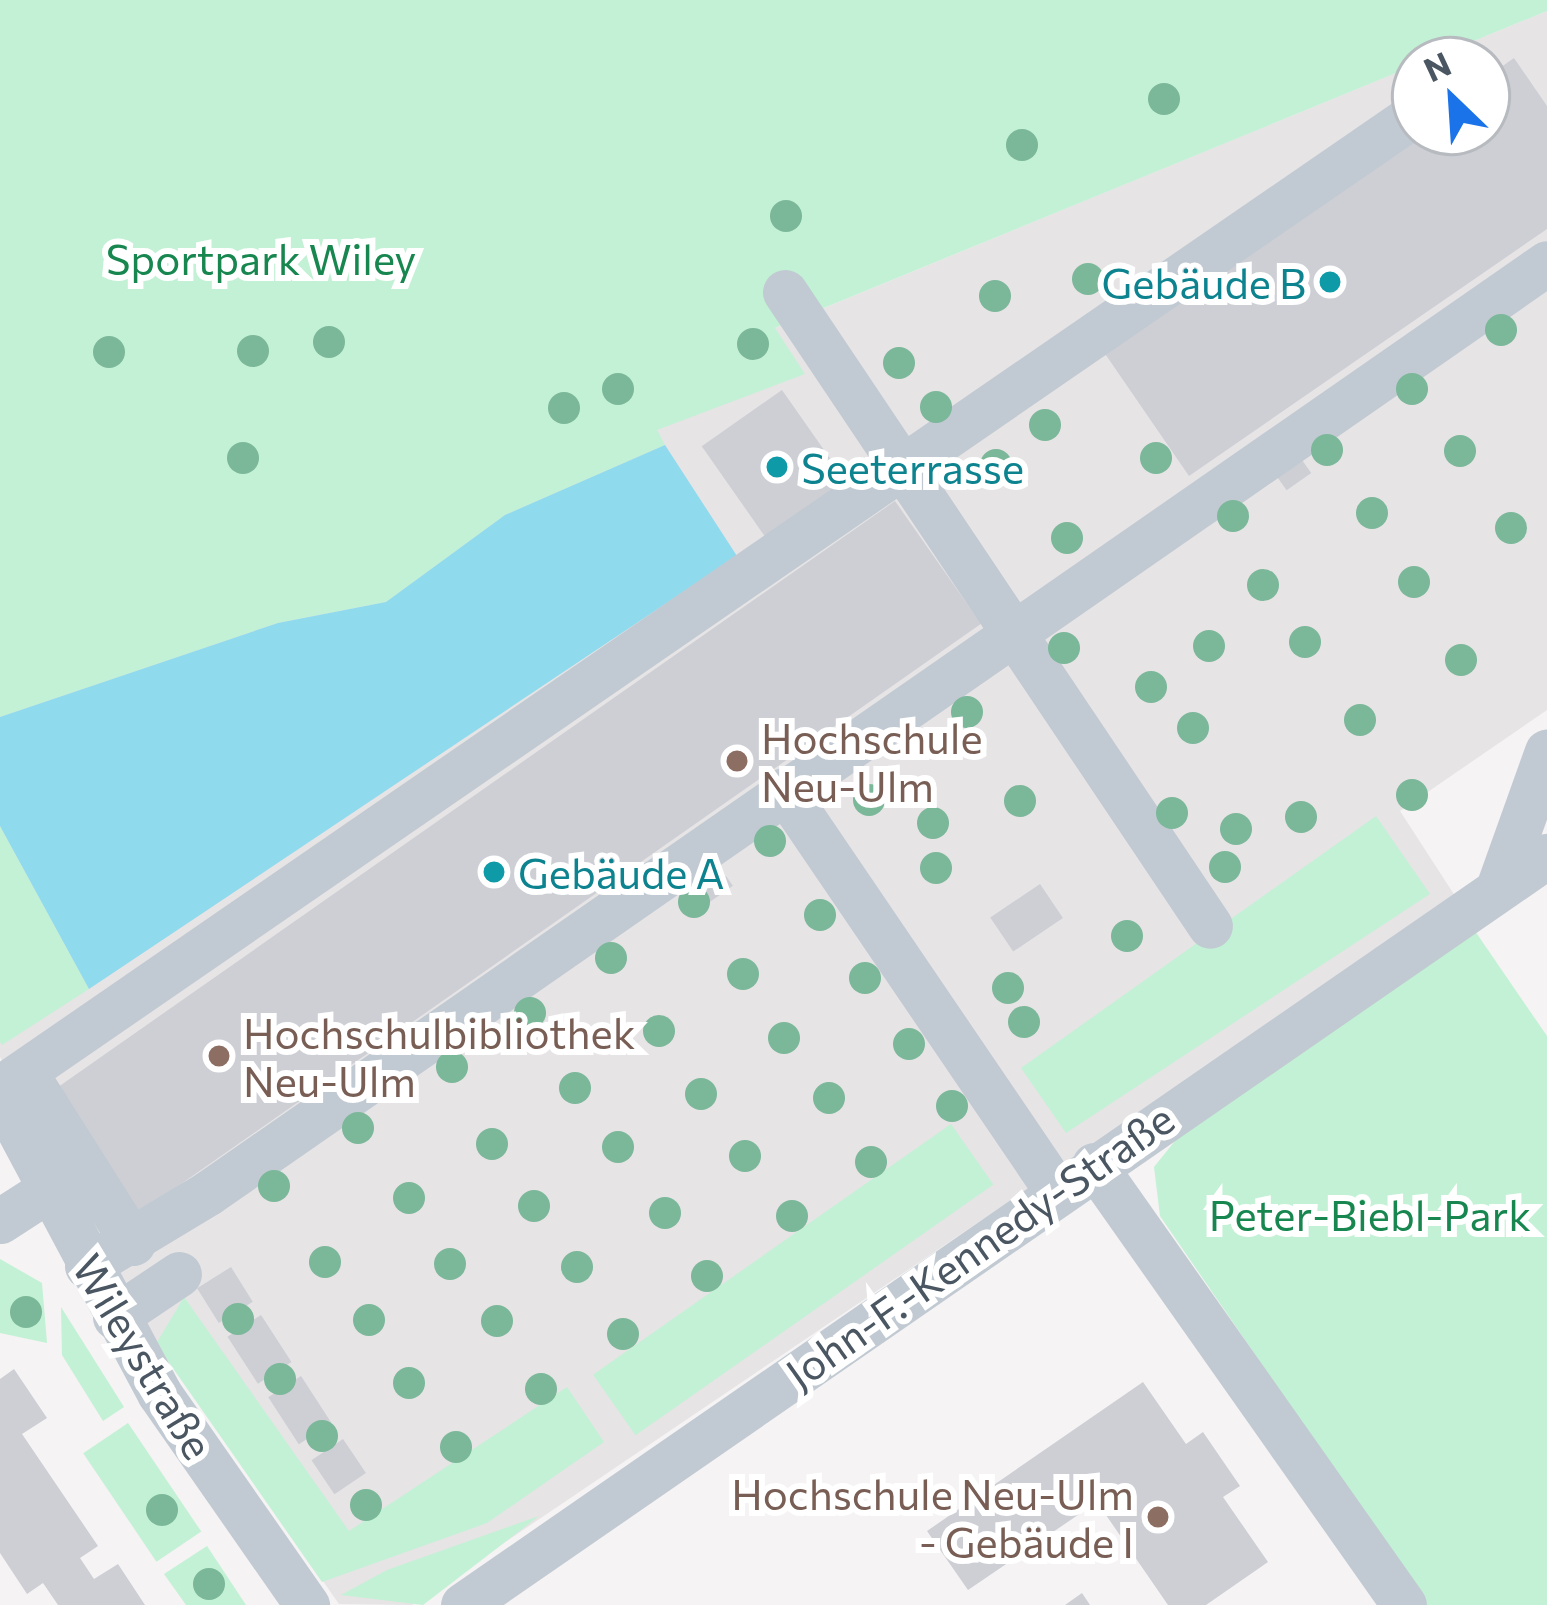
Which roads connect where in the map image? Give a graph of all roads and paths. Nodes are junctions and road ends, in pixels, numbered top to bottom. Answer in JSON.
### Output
{"nodes":[{"id":1,"x":1391,"y":131,"type":"edge"},
{"id":2,"x":1547,"y":263,"type":"edge"},
{"id":3,"x":785,"y":292,"type":"dead end"},
{"id":4,"x":902,"y":474,"type":"junction"},
{"id":5,"x":1010,"y":629,"type":"junction"},
{"id":6,"x":1547,"y":751,"type":"edge"},
{"id":7,"x":784,"y":790,"type":"junction"},
{"id":8,"x":1547,"y":856,"type":"edge"},
{"id":9,"x":1498,"y":888,"type":"junction"},
{"id":10,"x":1210,"y":926,"type":"dead end"},
{"id":11,"x":9,"y":1085,"type":"edge"},
{"id":12,"x":1094,"y":1165,"type":"junction"},
{"id":13,"x":48,"y":1190,"type":"junction"},
{"id":14,"x":1056,"y":1190,"type":"junction"},
{"id":15,"x":0,"y":1221,"type":"edge"},
{"id":16,"x":133,"y":1243,"type":"junction"},
{"id":17,"x":86,"y":1266,"type":"junction"},
{"id":18,"x":179,"y":1274,"type":"dead end"},
{"id":19,"x":115,"y":1317,"type":"junction"},
{"id":20,"x":307,"y":1605,"type":"edge"},
{"id":21,"x":463,"y":1605,"type":"edge"},
{"id":22,"x":1404,"y":1605,"type":"edge"}],
"edges":[{"from":1,"to":4,"type":"street"},
{"from":2,"to":5,"type":"street"},
{"from":3,"to":4,"type":"street"},
{"from":4,"to":5,"type":"street"},
{"from":4,"to":11,"type":"street"},
{"from":5,"to":7,"type":"street"},
{"from":5,"to":10,"type":"street"},
{"from":6,"to":9,"type":"street"},
{"from":7,"to":14,"type":"street"},
{"from":7,"to":16,"type":"street"},
{"from":8,"to":9,"type":"street","name":"John-F.-Kennedy-Straße"},
{"from":9,"to":12,"type":"street","name":"John-F.-Kennedy-Straße"},
{"from":11,"to":13,"type":"street","name":"Wileystraße"},
{"from":11,"to":16,"type":"street"},
{"from":12,"to":14,"type":"street","name":"John-F.-Kennedy-Straße"},
{"from":12,"to":22,"type":"street"},
{"from":13,"to":15,"type":"street"},
{"from":13,"to":17,"type":"street","name":"Wileystraße"},
{"from":14,"to":21,"type":"street","name":"John-F.-Kennedy-Straße"},
{"from":16,"to":17,"type":"street"},
{"from":17,"to":19,"type":"street","name":"Wileystraße"},
{"from":18,"to":19,"type":"street"},
{"from":19,"to":20,"type":"street","name":"Wileystraße"}]}
